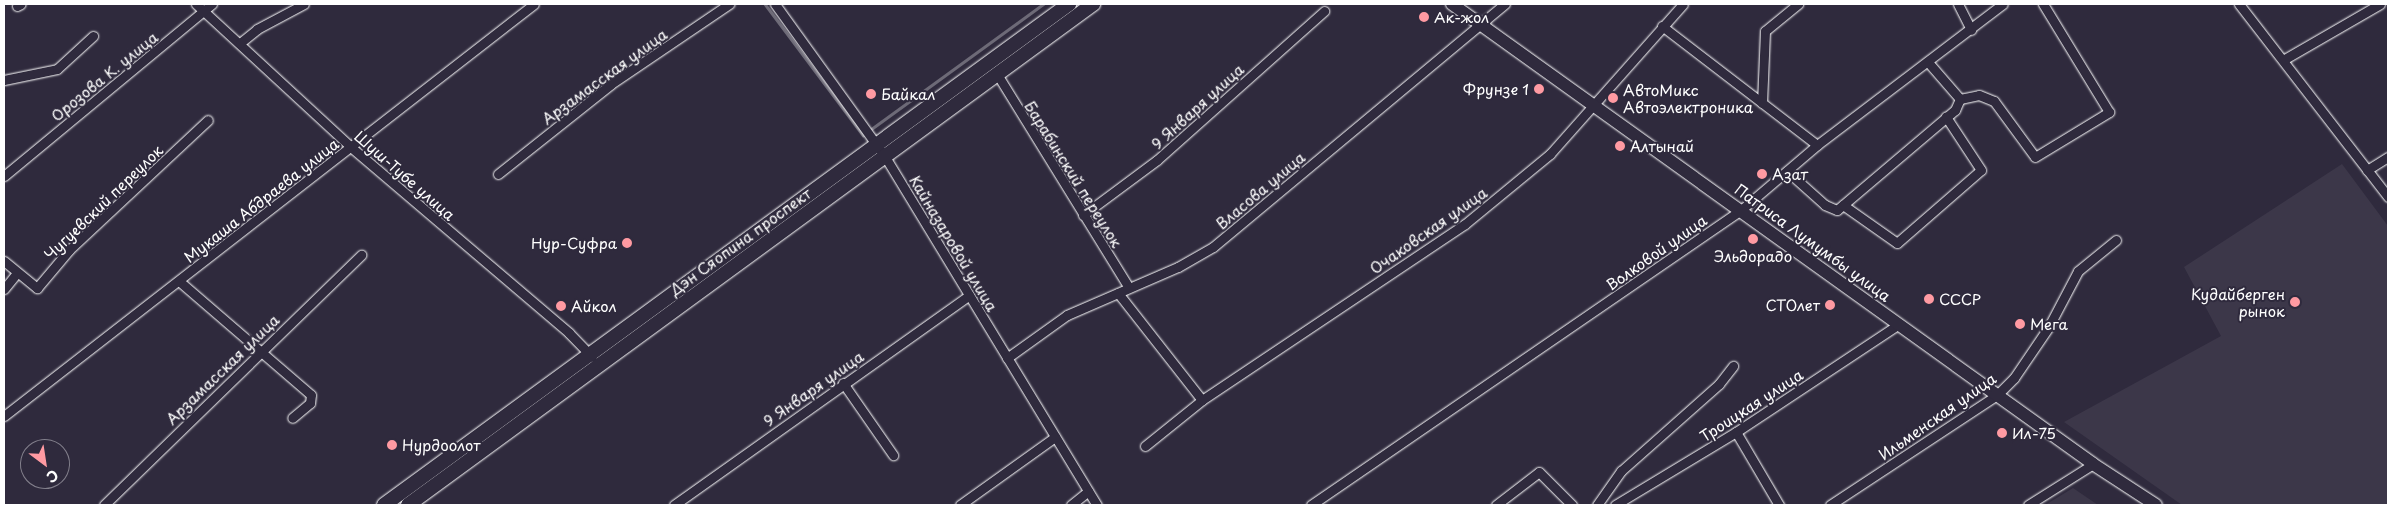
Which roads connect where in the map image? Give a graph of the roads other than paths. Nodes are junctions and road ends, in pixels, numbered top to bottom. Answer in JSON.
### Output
{"nodes":[{"id":1,"x":196,"y":4,"type":"edge"},
{"id":2,"x":212,"y":4,"type":"edge"},
{"id":3,"x":304,"y":4,"type":"edge"},
{"id":4,"x":534,"y":4,"type":"edge"},
{"id":5,"x":729,"y":4,"type":"edge"},
{"id":6,"x":775,"y":4,"type":"edge"},
{"id":7,"x":1069,"y":4,"type":"edge"},
{"id":8,"x":1452,"y":4,"type":"edge"},
{"id":9,"x":1505,"y":4,"type":"edge"},
{"id":10,"x":1683,"y":4,"type":"edge"},
{"id":11,"x":1798,"y":4,"type":"edge"},
{"id":12,"x":1958,"y":4,"type":"edge"},
{"id":13,"x":2003,"y":4,"type":"edge"},
{"id":14,"x":2043,"y":4,"type":"edge"},
{"id":15,"x":2239,"y":4,"type":"edge"},
{"id":16,"x":2380,"y":4,"type":"edge"},
{"id":17,"x":1086,"y":6,"type":"edge"},
{"id":18,"x":205,"y":11,"type":"junction"},
{"id":19,"x":1324,"y":11,"type":"dead end"},
{"id":20,"x":1482,"y":25,"type":"junction"},
{"id":21,"x":1662,"y":26,"type":"junction"},
{"id":22,"x":1971,"y":30,"type":"junction"},
{"id":23,"x":93,"y":36,"type":"dead end"},
{"id":24,"x":240,"y":43,"type":"junction"},
{"id":25,"x":2283,"y":60,"type":"junction"},
{"id":26,"x":1928,"y":62,"type":"junction"},
{"id":27,"x":997,"y":74,"type":"junction"},
{"id":28,"x":4,"y":80,"type":"edge"},
{"id":29,"x":1960,"y":99,"type":"junction"},
{"id":30,"x":1762,"y":103,"type":"junction"},
{"id":31,"x":1595,"y":104,"type":"junction"},
{"id":32,"x":1946,"y":117,"type":"junction"},
{"id":33,"x":208,"y":120,"type":"dead end"},
{"id":34,"x":1817,"y":145,"type":"junction"},
{"id":35,"x":352,"y":148,"type":"junction"},
{"id":36,"x":881,"y":149,"type":"junction"},
{"id":37,"x":2388,"y":157,"type":"edge"},
{"id":38,"x":4,"y":162,"type":"edge"},
{"id":39,"x":12,"y":169,"type":"junction"},
{"id":40,"x":2368,"y":170,"type":"junction"},
{"id":41,"x":1787,"y":171,"type":"junction"},
{"id":42,"x":498,"y":174,"type":"dead end"},
{"id":43,"x":4,"y":176,"type":"edge"},
{"id":44,"x":2388,"y":197,"type":"edge"},
{"id":45,"x":1843,"y":205,"type":"junction"},
{"id":46,"x":1740,"y":210,"type":"junction"},
{"id":47,"x":1083,"y":215,"type":"junction"},
{"id":48,"x":2116,"y":240,"type":"dead end"},
{"id":49,"x":361,"y":255,"type":"dead end"},
{"id":50,"x":4,"y":261,"type":"edge"},
{"id":51,"x":17,"y":273,"type":"junction"},
{"id":52,"x":179,"y":281,"type":"junction"},
{"id":53,"x":1129,"y":288,"type":"junction"},
{"id":54,"x":4,"y":289,"type":"edge"},
{"id":55,"x":1118,"y":293,"type":"junction"},
{"id":56,"x":969,"y":295,"type":"junction"},
{"id":57,"x":1898,"y":324,"type":"junction"},
{"id":58,"x":260,"y":350,"type":"junction"},
{"id":59,"x":589,"y":353,"type":"junction"},
{"id":60,"x":1007,"y":358,"type":"junction"},
{"id":61,"x":598,"y":365,"type":"junction"},
{"id":62,"x":1733,"y":366,"type":"dead end"},
{"id":63,"x":843,"y":383,"type":"junction"},
{"id":64,"x":1997,"y":395,"type":"junction"},
{"id":65,"x":1202,"y":400,"type":"junction"},
{"id":66,"x":4,"y":416,"type":"edge"},
{"id":67,"x":292,"y":418,"type":"dead end"},
{"id":68,"x":1736,"y":432,"type":"junction"},
{"id":69,"x":1055,"y":436,"type":"junction"},
{"id":70,"x":1145,"y":446,"type":"dead end"},
{"id":71,"x":893,"y":455,"type":"dead end"},
{"id":72,"x":2093,"y":464,"type":"junction"},
{"id":73,"x":1088,"y":491,"type":"junction"},
{"id":74,"x":107,"y":504,"type":"edge"},
{"id":75,"x":677,"y":504,"type":"edge"},
{"id":76,"x":384,"y":505,"type":"edge"},
{"id":77,"x":408,"y":505,"type":"edge"},
{"id":78,"x":960,"y":505,"type":"edge"},
{"id":79,"x":1071,"y":505,"type":"edge"},
{"id":80,"x":1097,"y":505,"type":"edge"},
{"id":81,"x":1311,"y":505,"type":"edge"},
{"id":82,"x":1496,"y":505,"type":"edge"},
{"id":83,"x":1572,"y":505,"type":"edge"},
{"id":84,"x":1597,"y":505,"type":"edge"},
{"id":85,"x":1615,"y":505,"type":"edge"},
{"id":86,"x":1779,"y":505,"type":"edge"},
{"id":87,"x":1830,"y":505,"type":"edge"},
{"id":88,"x":2028,"y":505,"type":"edge"},
{"id":89,"x":2156,"y":505,"type":"edge"}],
"edges":[{"from":1,"to":18,"type":"street","name":"Шуш-Тубе улица"},
{"from":2,"to":18,"type":"street","name":"Орозова К. улица"},
{"from":3,"to":24,"type":"street"},
{"from":4,"to":35,"type":"street","name":"Мукаша Абдраева улица"},
{"from":5,"to":42,"type":"street","name":"Арзамасская улица"},
{"from":6,"to":36,"type":"street","name":"Кайназаровой улица"},
{"from":7,"to":36,"type":"main road","name":"Дэн Сяопина проспект"},
{"from":8,"to":20,"type":"street","name":"Патриса Лумумбы улица"},
{"from":9,"to":20,"type":"street","name":"Власова улица"},
{"from":10,"to":21,"type":"street","name":"Очаковская улица"},
{"from":11,"to":30,"type":"street"},
{"from":12,"to":22,"type":"street"},
{"from":13,"to":22,"type":"street","name":"Волковой улица"},
{"from":14,"to":29,"type":"street"},
{"from":15,"to":25,"type":"street"},
{"from":16,"to":25,"type":"street"},
{"from":17,"to":27,"type":"main road","name":"Дэн Сяопина проспект"},
{"from":18,"to":24,"type":"street","name":"Шуш-Тубе улица"},
{"from":18,"to":39,"type":"street","name":"Орозова К. улица"},
{"from":19,"to":47,"type":"street","name":"9 Января улица"},
{"from":20,"to":31,"type":"street","name":"Патриса Лумумбы улица"},
{"from":20,"to":53,"type":"street","name":"Власова улица"},
{"from":21,"to":30,"type":"street"},
{"from":21,"to":31,"type":"street","name":"Очаковская улица"},
{"from":22,"to":26,"type":"street","name":"Волковой улица"},
{"from":23,"to":28,"type":"street"},
{"from":24,"to":35,"type":"street","name":"Шуш-Тубе улица"},
{"from":25,"to":40,"type":"street"},
{"from":26,"to":29,"type":"street"},
{"from":26,"to":34,"type":"street","name":"Волковой улица"},
{"from":27,"to":36,"type":"main road","name":"Дэн Сяопина проспект"},
{"from":27,"to":47,"type":"street","name":"Барабинский переулок"},
{"from":29,"to":32,"type":"street"},
{"from":30,"to":34,"type":"street"},
{"from":31,"to":46,"type":"street","name":"Патриса Лумумбы улица"},
{"from":31,"to":65,"type":"street","name":"Очаковская улица"},
{"from":32,"to":45,"type":"street"},
{"from":32,"to":45,"type":"street"},
{"from":33,"to":51,"type":"street","name":"Чугуевский переулок"},
{"from":34,"to":41,"type":"street","name":"Волковой улица"},
{"from":35,"to":52,"type":"street","name":"Мукаша Абдраева улица"},
{"from":35,"to":59,"type":"street","name":"Шуш-Тубе улица"},
{"from":36,"to":56,"type":"street","name":"Кайназаровой улица"},
{"from":36,"to":59,"type":"main road","name":"Дэн Сяопина проспект"},
{"from":36,"to":61,"type":"main road","name":"Дэн Сяопина проспект"},
{"from":37,"to":40,"type":"street"},
{"from":38,"to":39,"type":"street"},
{"from":39,"to":43,"type":"street","name":"Орозова К. улица"},
{"from":40,"to":44,"type":"street"},
{"from":41,"to":45,"type":"street"},
{"from":41,"to":46,"type":"street","name":"Волковой улица"},
{"from":46,"to":57,"type":"street","name":"Патриса Лумумбы улица"},
{"from":46,"to":81,"type":"street","name":"Волковой улица"},
{"from":47,"to":53,"type":"street","name":"Барабинский переулок"},
{"from":48,"to":64,"type":"street","name":"Ильменская улица"},
{"from":49,"to":58,"type":"street","name":"Арзамасская улица"},
{"from":50,"to":51,"type":"street","name":"Чугуевский переулок"},
{"from":51,"to":54,"type":"street"},
{"from":52,"to":58,"type":"street"},
{"from":52,"to":66,"type":"street","name":"Мукаша Абдраева улица"},
{"from":53,"to":55,"type":"street","name":"Власова улица"},
{"from":55,"to":60,"type":"street","name":"Власова улица"},
{"from":55,"to":65,"type":"street"},
{"from":56,"to":60,"type":"street","name":"Кайназаровой улица"},
{"from":56,"to":63,"type":"street","name":"9 Января улица"},
{"from":57,"to":64,"type":"street","name":"Патриса Лумумбы улица"},
{"from":57,"to":68,"type":"street","name":"Троицкая улица"},
{"from":58,"to":67,"type":"street"},
{"from":58,"to":74,"type":"street","name":"Арзамасская улица"},
{"from":59,"to":61,"type":"street","name":"Шуш-Тубе улица"},
{"from":59,"to":76,"type":"main road","name":"Дэн Сяопина проспект"},
{"from":60,"to":69,"type":"street","name":"Кайназаровой улица"},
{"from":61,"to":77,"type":"main road","name":"Дэн Сяопина проспект"},
{"from":62,"to":84,"type":"street","name":"Троицкая улица"},
{"from":63,"to":71,"type":"street"},
{"from":63,"to":75,"type":"street","name":"9 Января улица"},
{"from":64,"to":72,"type":"street","name":"Патриса Лумумбы улица"},
{"from":64,"to":87,"type":"street","name":"Ильменская улица"},
{"from":65,"to":70,"type":"street","name":"Очаковская улица"},
{"from":68,"to":85,"type":"street","name":"Троицкая улица"},
{"from":68,"to":86,"type":"street"},
{"from":69,"to":73,"type":"street","name":"Кайназаровой улица"},
{"from":69,"to":78,"type":"street"},
{"from":72,"to":88,"type":"street"},
{"from":72,"to":89,"type":"street","name":"Патриса Лумумбы улица"},
{"from":73,"to":79,"type":"street"},
{"from":73,"to":80,"type":"street","name":"Кайназаровой улица"},
{"from":82,"to":83,"type":"street"}]}
